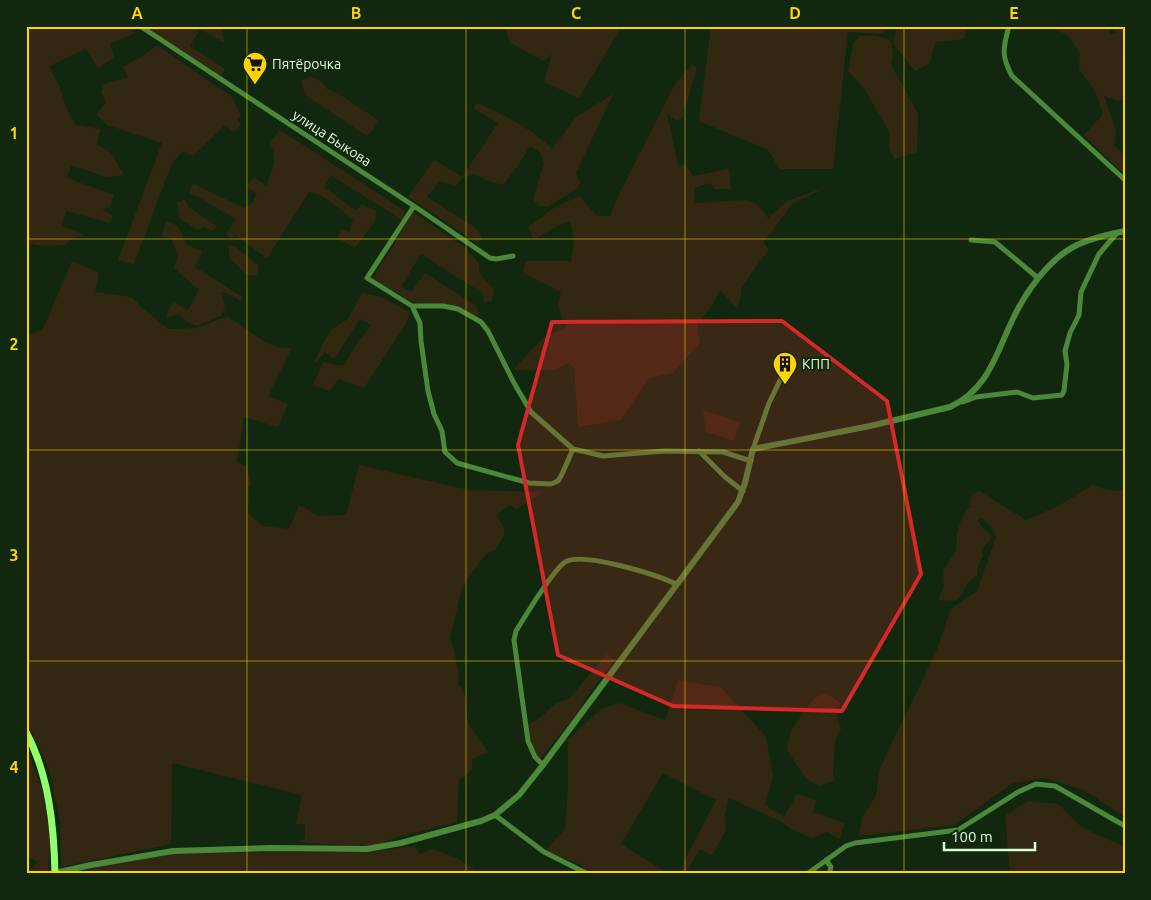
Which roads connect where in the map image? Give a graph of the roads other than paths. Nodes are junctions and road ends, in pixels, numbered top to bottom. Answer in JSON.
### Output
{"nodes":[{"id":1,"x":140,"y":26,"type":"edge"},
{"id":2,"x":1009,"y":26,"type":"edge"},
{"id":3,"x":1125,"y":180,"type":"edge"},
{"id":4,"x":414,"y":206,"type":"junction"},
{"id":5,"x":1121,"y":232,"type":"edge"},
{"id":6,"x":971,"y":240,"type":"dead end"},
{"id":7,"x":513,"y":256,"type":"dead end"},
{"id":8,"x":1038,"y":278,"type":"junction"},
{"id":9,"x":412,"y":306,"type":"junction"},
{"id":10,"x":781,"y":378,"type":"dead end"},
{"id":11,"x":959,"y":403,"type":"junction"},
{"id":12,"x":573,"y":449,"type":"junction"},
{"id":13,"x":753,"y":449,"type":"junction"},
{"id":14,"x":699,"y":451,"type":"junction"},
{"id":15,"x":751,"y":462,"type":"junction"},
{"id":16,"x":742,"y":491,"type":"junction"},
{"id":17,"x":676,"y":584,"type":"junction"},
{"id":18,"x":26,"y":732,"type":"edge"},
{"id":19,"x":544,"y":765,"type":"junction"},
{"id":20,"x":495,"y":815,"type":"junction"},
{"id":21,"x":1125,"y":826,"type":"edge"},
{"id":22,"x":826,"y":860,"type":"junction"},
{"id":23,"x":576,"y":868,"type":"junction"},
{"id":24,"x":55,"y":874,"type":"edge"},
{"id":25,"x":580,"y":874,"type":"edge"},
{"id":26,"x":588,"y":874,"type":"edge"},
{"id":27,"x":807,"y":874,"type":"edge"},
{"id":28,"x":829,"y":874,"type":"edge"}],
"edges":[{"from":1,"to":4,"type":"street","name":"улица Быкова"},
{"from":2,"to":3,"type":"street"},
{"from":4,"to":7,"type":"street","name":"улица Быкова"},
{"from":4,"to":9,"type":"street"},
{"from":5,"to":8,"type":"street"},
{"from":5,"to":11,"type":"street"},
{"from":6,"to":8,"type":"street"},
{"from":8,"to":11,"type":"street"},
{"from":9,"to":12,"type":"street"},
{"from":9,"to":12,"type":"street"},
{"from":10,"to":13,"type":"street"},
{"from":11,"to":13,"type":"street"},
{"from":12,"to":14,"type":"street"},
{"from":13,"to":15,"type":"street"},
{"from":14,"to":15,"type":"street"},
{"from":14,"to":16,"type":"street"},
{"from":15,"to":16,"type":"street"},
{"from":16,"to":17,"type":"street"},
{"from":17,"to":19,"type":"street"},
{"from":17,"to":19,"type":"street"},
{"from":18,"to":24,"type":"main road"},
{"from":19,"to":20,"type":"street"},
{"from":20,"to":23,"type":"street"},
{"from":20,"to":24,"type":"street"},
{"from":21,"to":22,"type":"street"},
{"from":22,"to":27,"type":"street"},
{"from":22,"to":28,"type":"street"},
{"from":23,"to":25,"type":"street"},
{"from":23,"to":26,"type":"street"}]}
